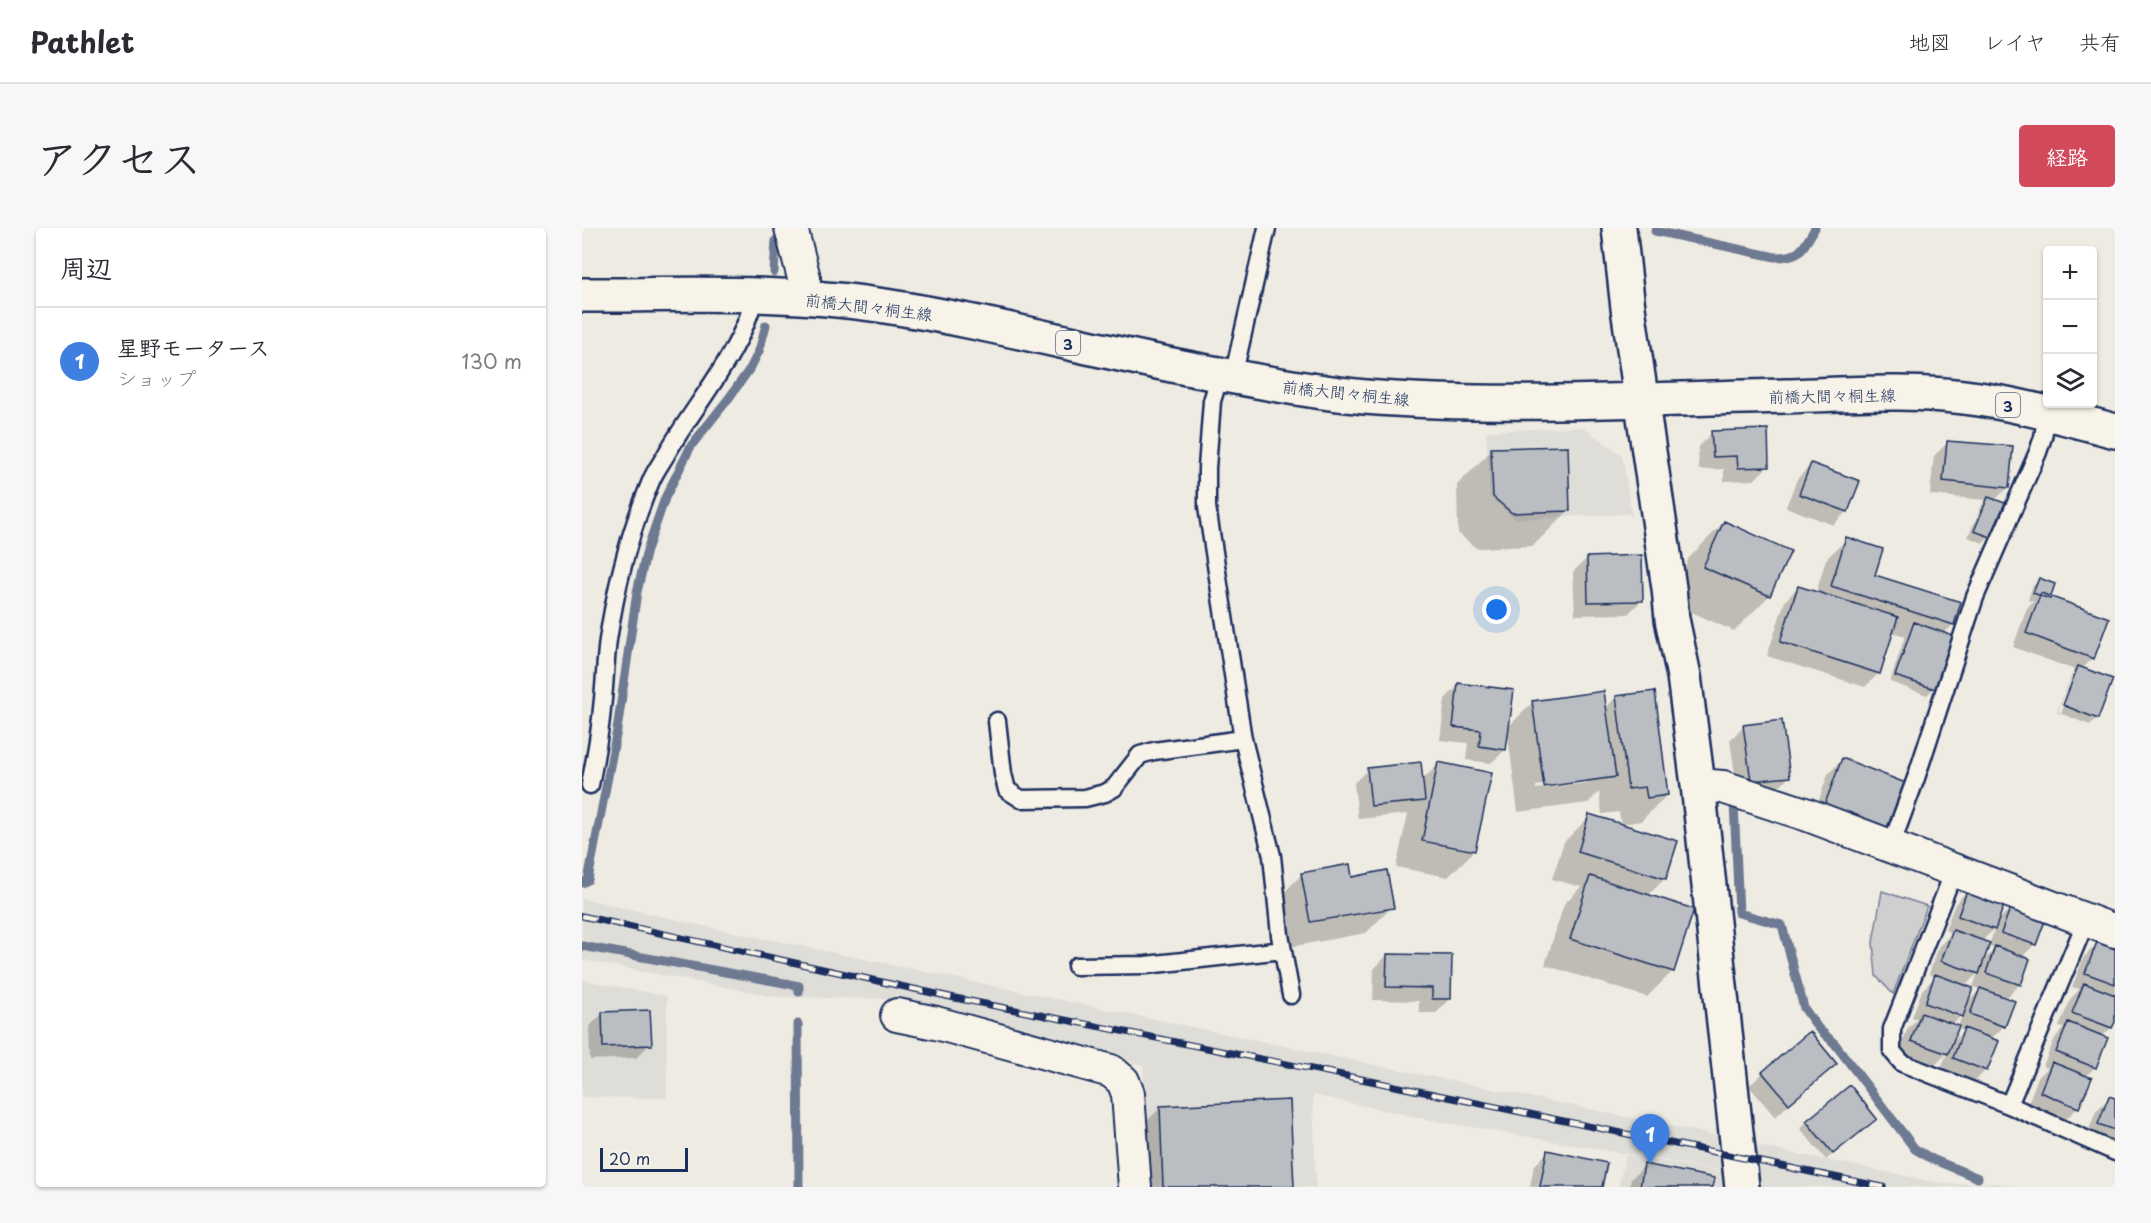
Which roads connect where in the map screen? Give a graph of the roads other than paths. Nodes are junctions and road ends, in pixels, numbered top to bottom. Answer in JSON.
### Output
{"nodes":[{"id":1,"x":791,"y":228,"type":"edge"},
{"id":2,"x":1267,"y":228,"type":"edge"},
{"id":3,"x":1619,"y":228,"type":"edge"},
{"id":4,"x":582,"y":295,"type":"edge"},
{"id":5,"x":755,"y":295,"type":"junction"},
{"id":6,"x":803,"y":297,"type":"junction"},
{"id":7,"x":1226,"y":376,"type":"junction"},
{"id":8,"x":1640,"y":399,"type":"junction"},
{"id":9,"x":2047,"y":413,"type":"junction"},
{"id":10,"x":2115,"y":431,"type":"edge"},
{"id":11,"x":997,"y":721,"type":"dead end"},
{"id":12,"x":1243,"y":739,"type":"junction"},
{"id":13,"x":590,"y":785,"type":"dead end"},
{"id":14,"x":1698,"y":785,"type":"junction"},
{"id":15,"x":1890,"y":848,"type":"junction"},
{"id":16,"x":1954,"y":871,"type":"junction"},
{"id":17,"x":2106,"y":923,"type":"edge"},
{"id":18,"x":1283,"y":950,"type":"junction"},
{"id":19,"x":1076,"y":966,"type":"dead end"},
{"id":20,"x":1292,"y":995,"type":"dead end"},
{"id":21,"x":897,"y":1015,"type":"dead end"},
{"id":22,"x":2009,"y":1105,"type":"junction"},
{"id":23,"x":2115,"y":1152,"type":"edge"},
{"id":24,"x":1135,"y":1187,"type":"edge"},
{"id":25,"x":1742,"y":1187,"type":"edge"}],
"edges":[{"from":1,"to":6,"type":"street"},
{"from":2,"to":7,"type":"lane"},
{"from":3,"to":8,"type":"main road"},
{"from":4,"to":5,"type":"main road","name":"前橋大間々桐生線","number":"3"},
{"from":5,"to":6,"type":"main road","name":"前橋大間々桐生線","number":"3"},
{"from":5,"to":13,"type":"lane"},
{"from":6,"to":7,"type":"main road","name":"前橋大間々桐生線","number":"3"},
{"from":7,"to":8,"type":"main road","name":"前橋大間々桐生線","number":"3"},
{"from":7,"to":12,"type":"lane"},
{"from":8,"to":9,"type":"main road","name":"前橋大間々桐生線","number":"3"},
{"from":8,"to":14,"type":"main road"},
{"from":9,"to":10,"type":"main road","name":"前橋大間々桐生線","number":"3"},
{"from":9,"to":15,"type":"lane"},
{"from":11,"to":12,"type":"lane"},
{"from":12,"to":18,"type":"lane"},
{"from":14,"to":15,"type":"street"},
{"from":14,"to":25,"type":"main road"},
{"from":15,"to":16,"type":"street"},
{"from":16,"to":17,"type":"street"},
{"from":16,"to":22,"type":"lane"},
{"from":17,"to":22,"type":"lane"},
{"from":18,"to":19,"type":"lane"},
{"from":18,"to":20,"type":"lane"},
{"from":21,"to":24,"type":"street"},
{"from":22,"to":23,"type":"lane"}]}
